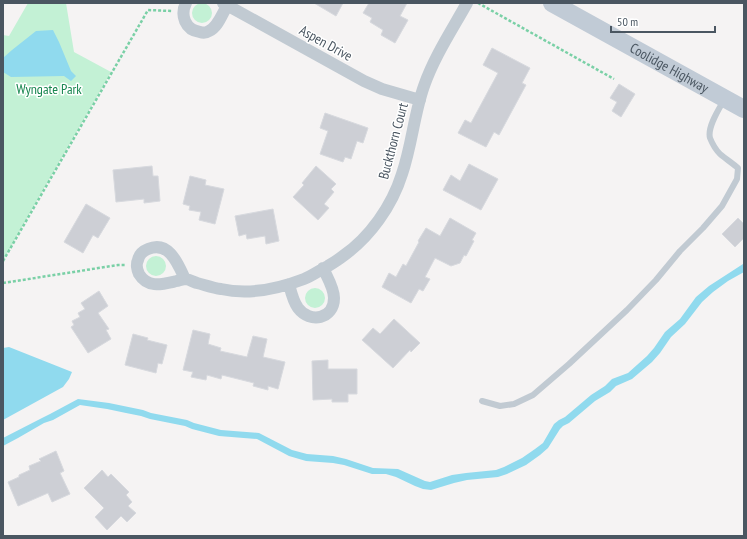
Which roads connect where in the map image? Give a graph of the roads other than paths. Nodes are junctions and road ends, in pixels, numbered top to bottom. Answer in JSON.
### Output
{"nodes":[{"id":1,"x":186,"y":3,"type":"edge"},
{"id":2,"x":468,"y":3,"type":"edge"},
{"id":3,"x":552,"y":3,"type":"edge"},
{"id":4,"x":225,"y":4,"type":"edge"},
{"id":5,"x":725,"y":98,"type":"junction"},
{"id":6,"x":420,"y":100,"type":"junction"},
{"id":7,"x":744,"y":109,"type":"edge"},
{"id":8,"x":323,"y":268,"type":"junction"},
{"id":9,"x":185,"y":279,"type":"dead end"},
{"id":10,"x":289,"y":284,"type":"junction"},
{"id":11,"x":482,"y":401,"type":"dead end"}],
"edges":[{"from":1,"to":4,"type":"street"},
{"from":2,"to":6,"type":"street","name":"Buckthorn Court"},
{"from":3,"to":5,"type":"street","name":"Coolidge Highway"},
{"from":4,"to":6,"type":"street","name":"Aspen Drive"},
{"from":5,"to":7,"type":"street","name":"Coolidge Highway"},
{"from":5,"to":11,"type":"lane"},
{"from":6,"to":8,"type":"street","name":"Buckthorn Court"},
{"from":8,"to":10,"type":"street","name":"Buckthorn Court"},
{"from":8,"to":10,"type":"street"},
{"from":9,"to":10,"type":"street","name":"Buckthorn Court"}]}
